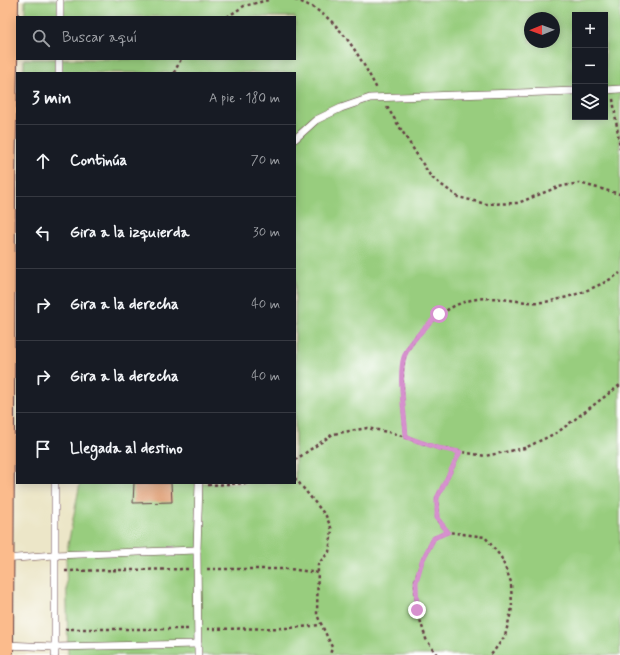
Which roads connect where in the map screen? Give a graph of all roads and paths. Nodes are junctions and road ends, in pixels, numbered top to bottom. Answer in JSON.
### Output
{"nodes":[{"id":1,"x":7,"y":0,"type":"edge"},
{"id":2,"x":60,"y":0,"type":"edge"},
{"id":3,"x":268,"y":0,"type":"edge"},
{"id":4,"x":295,"y":0,"type":"edge"},
{"id":5,"x":60,"y":16,"type":"edge"},
{"id":6,"x":229,"y":16,"type":"edge"},
{"id":7,"x":59,"y":60,"type":"edge"},
{"id":8,"x":180,"y":60,"type":"edge"},
{"id":9,"x":59,"y":72,"type":"edge"},
{"id":10,"x":174,"y":72,"type":"edge"},
{"id":11,"x":620,"y":89,"type":"edge"},
{"id":12,"x":608,"y":90,"type":"edge"},
{"id":13,"x":572,"y":91,"type":"edge"},
{"id":14,"x":381,"y":97,"type":"junction"},
{"id":15,"x":296,"y":137,"type":"edge"},
{"id":16,"x":620,"y":148,"type":"edge"},
{"id":17,"x":620,"y":194,"type":"edge"},
{"id":18,"x":620,"y":273,"type":"edge"},
{"id":19,"x":620,"y":385,"type":"edge"},
{"id":20,"x":406,"y":437,"type":"junction"},
{"id":21,"x":460,"y":452,"type":"junction"},
{"id":22,"x":296,"y":459,"type":"edge"},
{"id":23,"x":296,"y":479,"type":"edge"},
{"id":24,"x":55,"y":484,"type":"edge"},
{"id":25,"x":199,"y":484,"type":"edge"},
{"id":26,"x":448,"y":532,"type":"junction"},
{"id":27,"x":197,"y":550,"type":"junction"},
{"id":28,"x":54,"y":555,"type":"junction"},
{"id":29,"x":2,"y":559,"type":"junction"},
{"id":30,"x":198,"y":644,"type":"junction"},
{"id":31,"x":55,"y":647,"type":"junction"},
{"id":32,"x":2,"y":650,"type":"edge"},
{"id":33,"x":55,"y":655,"type":"edge"},
{"id":34,"x":198,"y":655,"type":"edge"},
{"id":35,"x":330,"y":655,"type":"edge"},
{"id":36,"x":437,"y":655,"type":"edge"},
{"id":37,"x":490,"y":655,"type":"edge"}],
"edges":[{"from":1,"to":29,"type":"main road"},
{"from":2,"to":5,"type":"lane"},
{"from":3,"to":6,"type":"path"},
{"from":4,"to":14,"type":"path"},
{"from":7,"to":9,"type":"lane"},
{"from":8,"to":10,"type":"path"},
{"from":11,"to":12,"type":"lane"},
{"from":12,"to":16,"type":"path"},
{"from":13,"to":14,"type":"lane"},
{"from":14,"to":15,"type":"lane"},
{"from":14,"to":17,"type":"path"},
{"from":18,"to":20,"type":"path"},
{"from":19,"to":21,"type":"path"},
{"from":20,"to":21,"type":"path"},
{"from":20,"to":22,"type":"path"},
{"from":21,"to":26,"type":"path"},
{"from":23,"to":35,"type":"path"},
{"from":24,"to":28,"type":"lane"},
{"from":25,"to":27,"type":"lane"},
{"from":26,"to":36,"type":"path"},
{"from":26,"to":37,"type":"path"},
{"from":27,"to":28,"type":"lane"},
{"from":27,"to":30,"type":"lane"},
{"from":28,"to":29,"type":"lane"},
{"from":28,"to":31,"type":"lane"},
{"from":29,"to":32,"type":"main road"},
{"from":30,"to":31,"type":"lane"},
{"from":30,"to":34,"type":"lane"},
{"from":31,"to":32,"type":"lane"},
{"from":31,"to":33,"type":"lane"}]}
